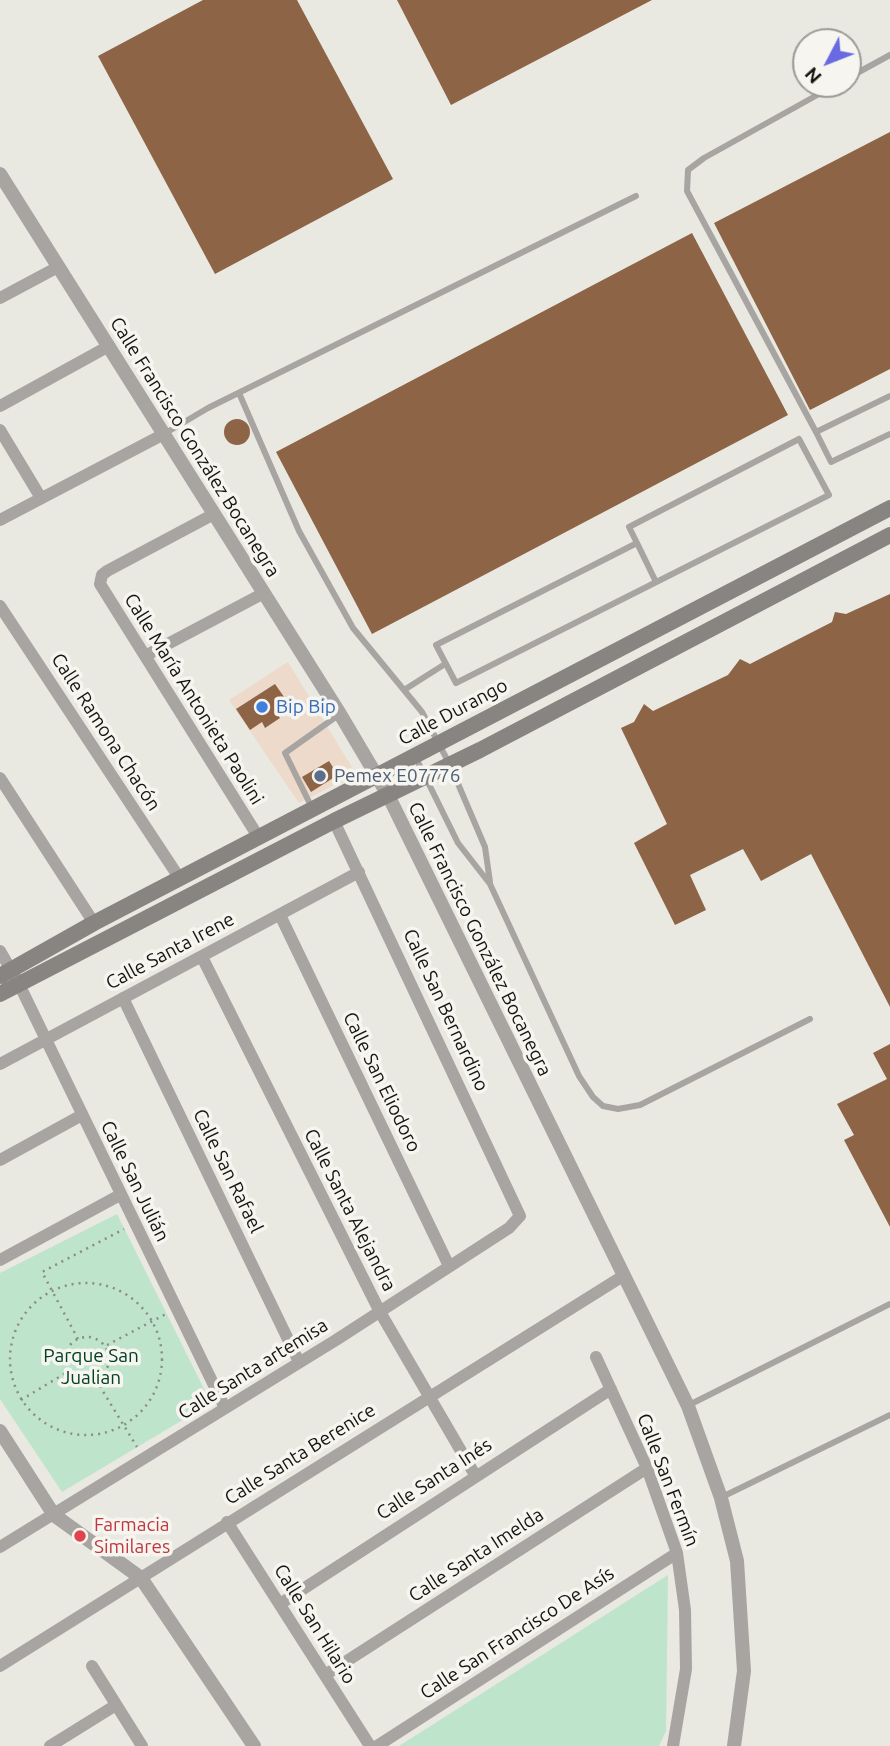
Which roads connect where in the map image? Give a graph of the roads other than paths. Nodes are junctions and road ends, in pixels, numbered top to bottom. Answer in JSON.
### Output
{"nodes":[{"id":1,"x":890,"y":55,"type":"edge"},
{"id":2,"x":862,"y":70,"type":"edge"},
{"id":3,"x":812,"y":98,"type":"edge"},
{"id":4,"x":0,"y":174,"type":"edge"},
{"id":5,"x":636,"y":195,"type":"dead end"},
{"id":6,"x":58,"y":267,"type":"junction"},
{"id":7,"x":0,"y":298,"type":"edge"},
{"id":8,"x":109,"y":346,"type":"junction"},
{"id":9,"x":239,"y":393,"type":"junction"},
{"id":10,"x":890,"y":396,"type":"edge"},
{"id":11,"x":0,"y":406,"type":"edge"},
{"id":12,"x":0,"y":430,"type":"edge"},
{"id":13,"x":816,"y":432,"type":"junction"},
{"id":14,"x":164,"y":434,"type":"junction"},
{"id":15,"x":890,"y":434,"type":"edge"},
{"id":16,"x":41,"y":498,"type":"junction"},
{"id":17,"x":890,"y":508,"type":"edge"},
{"id":18,"x":214,"y":514,"type":"junction"},
{"id":19,"x":0,"y":520,"type":"edge"},
{"id":20,"x":890,"y":535,"type":"edge"},
{"id":21,"x":637,"y":543,"type":"junction"},
{"id":22,"x":656,"y":582,"type":"junction"},
{"id":23,"x":264,"y":593,"type":"junction"},
{"id":24,"x":0,"y":606,"type":"edge"},
{"id":25,"x":145,"y":656,"type":"junction"},
{"id":26,"x":446,"y":664,"type":"junction"},
{"id":27,"x":404,"y":690,"type":"junction"},
{"id":28,"x":340,"y":714,"type":"junction"},
{"id":29,"x":438,"y":743,"type":"junction"},
{"id":30,"x":415,"y":756,"type":"junction"},
{"id":31,"x":450,"y":765,"type":"junction"},
{"id":32,"x":377,"y":776,"type":"junction"},
{"id":33,"x":425,"y":777,"type":"junction"},
{"id":34,"x":0,"y":778,"type":"edge"},
{"id":35,"x":388,"y":794,"type":"junction"},
{"id":36,"x":313,"y":809,"type":"junction"},
{"id":37,"x":334,"y":821,"type":"junction"},
{"id":38,"x":259,"y":838,"type":"junction"},
{"id":39,"x":359,"y":872,"type":"junction"},
{"id":40,"x":180,"y":879,"type":"junction"},
{"id":41,"x":490,"y":884,"type":"junction"},
{"id":42,"x":279,"y":915,"type":"junction"},
{"id":43,"x":94,"y":923,"type":"junction"},
{"id":44,"x":0,"y":951,"type":"edge"},
{"id":45,"x":202,"y":957,"type":"junction"},
{"id":46,"x":10,"y":976,"type":"edge"},
{"id":47,"x":0,"y":994,"type":"edge"},
{"id":48,"x":123,"y":998,"type":"junction"},
{"id":49,"x":810,"y":1019,"type":"dead end"},
{"id":50,"x":46,"y":1040,"type":"junction"},
{"id":51,"x":0,"y":1064,"type":"edge"},
{"id":52,"x":82,"y":1115,"type":"junction"},
{"id":53,"x":0,"y":1160,"type":"edge"},
{"id":54,"x":120,"y":1195,"type":"junction"},
{"id":55,"x":520,"y":1216,"type":"joint"},
{"id":56,"x":0,"y":1260,"type":"edge"},
{"id":57,"x":449,"y":1266,"type":"junction"},
{"id":58,"x":623,"y":1276,"type":"junction"},
{"id":59,"x":890,"y":1304,"type":"edge"},
{"id":60,"x":380,"y":1312,"type":"junction"},
{"id":61,"x":596,"y":1357,"type":"dead end"},
{"id":62,"x":299,"y":1362,"type":"junction"},
{"id":63,"x":611,"y":1389,"type":"junction"},
{"id":64,"x":427,"y":1397,"type":"junction"},
{"id":65,"x":688,"y":1406,"type":"junction"},
{"id":66,"x":225,"y":1408,"type":"junction"},
{"id":67,"x":890,"y":1415,"type":"edge"},
{"id":68,"x":0,"y":1431,"type":"edge"},
{"id":69,"x":647,"y":1468,"type":"junction"},
{"id":70,"x":475,"y":1475,"type":"junction"},
{"id":71,"x":721,"y":1498,"type":"junction"},
{"id":72,"x":54,"y":1515,"type":"junction"},
{"id":73,"x":227,"y":1522,"type":"junction"},
{"id":74,"x":0,"y":1547,"type":"edge"},
{"id":75,"x":677,"y":1553,"type":"junction"},
{"id":76,"x":141,"y":1578,"type":"junction"},
{"id":77,"x":280,"y":1604,"type":"junction"},
{"id":78,"x":0,"y":1666,"type":"edge"},
{"id":79,"x":92,"y":1666,"type":"dead end"},
{"id":80,"x":325,"y":1675,"type":"junction"},
{"id":81,"x":116,"y":1705,"type":"junction"},
{"id":82,"x":50,"y":1746,"type":"edge"},
{"id":83,"x":142,"y":1746,"type":"edge"},
{"id":84,"x":254,"y":1746,"type":"edge"},
{"id":85,"x":370,"y":1746,"type":"edge"},
{"id":86,"x":377,"y":1746,"type":"edge"},
{"id":87,"x":673,"y":1746,"type":"edge"},
{"id":88,"x":734,"y":1746,"type":"edge"}],
"edges":[{"from":1,"to":2,"type":"lane"},
{"from":3,"to":13,"type":"lane"},
{"from":4,"to":6,"type":"street","name":"Calle Francisco González Bocanegra"},
{"from":5,"to":9,"type":"lane"},
{"from":6,"to":7,"type":"street"},
{"from":6,"to":8,"type":"street","name":"Calle Francisco González Bocanegra"},
{"from":8,"to":11,"type":"street"},
{"from":8,"to":14,"type":"street","name":"Calle Francisco González Bocanegra"},
{"from":9,"to":14,"type":"lane"},
{"from":9,"to":27,"type":"lane"},
{"from":10,"to":13,"type":"lane"},
{"from":12,"to":16,"type":"street"},
{"from":13,"to":15,"type":"lane"},
{"from":14,"to":16,"type":"street"},
{"from":14,"to":18,"type":"street","name":"Calle Francisco González Bocanegra"},
{"from":16,"to":19,"type":"street"},
{"from":17,"to":29,"type":"main road","name":"Calle Durango"},
{"from":18,"to":23,"type":"street","name":"Calle Francisco González Bocanegra"},
{"from":18,"to":25,"type":"street","name":"Calle María Antonieta Paolini"},
{"from":20,"to":31,"type":"main road","name":"Calle Durango"},
{"from":21,"to":22,"type":"lane"},
{"from":21,"to":22,"type":"lane"},
{"from":21,"to":26,"type":"lane"},
{"from":22,"to":26,"type":"lane"},
{"from":23,"to":25,"type":"street"},
{"from":23,"to":28,"type":"street","name":"Calle Francisco González Bocanegra"},
{"from":24,"to":40,"type":"street","name":"Calle Ramona Chacón"},
{"from":25,"to":38,"type":"street","name":"Calle María Antonieta Paolini"},
{"from":26,"to":27,"type":"lane"},
{"from":27,"to":29,"type":"lane"},
{"from":28,"to":32,"type":"street","name":"Calle Francisco González Bocanegra"},
{"from":28,"to":36,"type":"lane"},
{"from":29,"to":30,"type":"main road","name":"Calle Durango"},
{"from":29,"to":31,"type":"lane"},
{"from":30,"to":32,"type":"main road","name":"Calle Durango"},
{"from":30,"to":33,"type":"lane"},
{"from":31,"to":33,"type":"main road","name":"Calle Durango"},
{"from":31,"to":41,"type":"lane"},
{"from":32,"to":35,"type":"street","name":"Calle Francisco González Bocanegra"},
{"from":32,"to":36,"type":"main road","name":"Calle Durango"},
{"from":33,"to":35,"type":"main road","name":"Calle Durango"},
{"from":33,"to":41,"type":"lane"},
{"from":34,"to":43,"type":"street"},
{"from":35,"to":37,"type":"main road","name":"Calle Durango"},
{"from":35,"to":58,"type":"street","name":"Calle Francisco González Bocanegra"},
{"from":36,"to":38,"type":"main road","name":"Calle Durango"},
{"from":37,"to":39,"type":"street","name":"Calle San Bernardino"},
{"from":37,"to":46,"type":"main road","name":"Calle Durango"},
{"from":38,"to":40,"type":"main road","name":"Calle Durango"},
{"from":39,"to":42,"type":"street","name":"Calle Santa Irene"},
{"from":39,"to":55,"type":"street","name":"Calle San Bernardino"},
{"from":40,"to":43,"type":"main road","name":"Calle Durango"},
{"from":41,"to":49,"type":"lane"},
{"from":42,"to":45,"type":"street","name":"Calle Santa Irene"},
{"from":42,"to":57,"type":"street","name":"Calle San Eliodoro"},
{"from":43,"to":46,"type":"main road","name":"Calle Durango"},
{"from":44,"to":46,"type":"street","name":"Calle San Julián"},
{"from":45,"to":48,"type":"street","name":"Calle Santa Irene"},
{"from":45,"to":60,"type":"street","name":"Calle Santa Alejandra"},
{"from":46,"to":47,"type":"main road","name":"Calle Durango"},
{"from":46,"to":50,"type":"street","name":"Calle San Julián"},
{"from":48,"to":50,"type":"street","name":"Calle Santa Irene"},
{"from":48,"to":62,"type":"street","name":"Calle San Rafael"},
{"from":50,"to":51,"type":"street","name":"Calle Santa Irene"},
{"from":50,"to":52,"type":"street","name":"Calle San Julián"},
{"from":52,"to":53,"type":"street"},
{"from":52,"to":54,"type":"street","name":"Calle San Julián"},
{"from":54,"to":56,"type":"street"},
{"from":54,"to":66,"type":"street","name":"Calle San Julián"},
{"from":55,"to":57,"type":"street","name":"Calle Santa artemisa"},
{"from":57,"to":60,"type":"street","name":"Calle Santa artemisa"},
{"from":58,"to":64,"type":"street","name":"Calle Santa Berenice"},
{"from":58,"to":65,"type":"street","name":"Calle Francisco González Bocanegra"},
{"from":59,"to":65,"type":"lane"},
{"from":60,"to":62,"type":"street","name":"Calle Santa artemisa"},
{"from":60,"to":64,"type":"street","name":"Calle Santa Alejandra"},
{"from":61,"to":63,"type":"street","name":"Calle San Fermín"},
{"from":62,"to":66,"type":"street","name":"Calle Santa artemisa"},
{"from":63,"to":69,"type":"street","name":"Calle San Fermín"},
{"from":63,"to":70,"type":"street","name":"Calle Santa Inés"},
{"from":64,"to":70,"type":"street","name":"Calle Santa Alejandra"},
{"from":64,"to":73,"type":"street","name":"Calle Santa Berenice"},
{"from":65,"to":71,"type":"street","name":"Calle Francisco González Bocanegra"},
{"from":66,"to":72,"type":"street","name":"Calle Santa artemisa"},
{"from":67,"to":71,"type":"lane"},
{"from":68,"to":72,"type":"street"},
{"from":69,"to":75,"type":"street","name":"Calle San Fermín"},
{"from":69,"to":80,"type":"street","name":"Calle Santa Imelda"},
{"from":70,"to":77,"type":"street","name":"Calle Santa Inés"},
{"from":71,"to":88,"type":"street","name":"Calle Francisco González Bocanegra"},
{"from":72,"to":74,"type":"street","name":"Calle Santa artemisa"},
{"from":72,"to":76,"type":"street"},
{"from":73,"to":76,"type":"street","name":"Calle Santa Berenice"},
{"from":73,"to":77,"type":"street","name":"Calle San Hilario"},
{"from":75,"to":86,"type":"street","name":"Calle San Francisco De Asís"},
{"from":75,"to":87,"type":"street","name":"Calle San Fermín"},
{"from":76,"to":78,"type":"street","name":"Calle Santa Berenice"},
{"from":76,"to":84,"type":"street"},
{"from":77,"to":80,"type":"street","name":"Calle San Hilario"},
{"from":79,"to":81,"type":"street"},
{"from":80,"to":85,"type":"street","name":"Calle San Hilario"},
{"from":81,"to":82,"type":"street"},
{"from":81,"to":83,"type":"street"}]}
